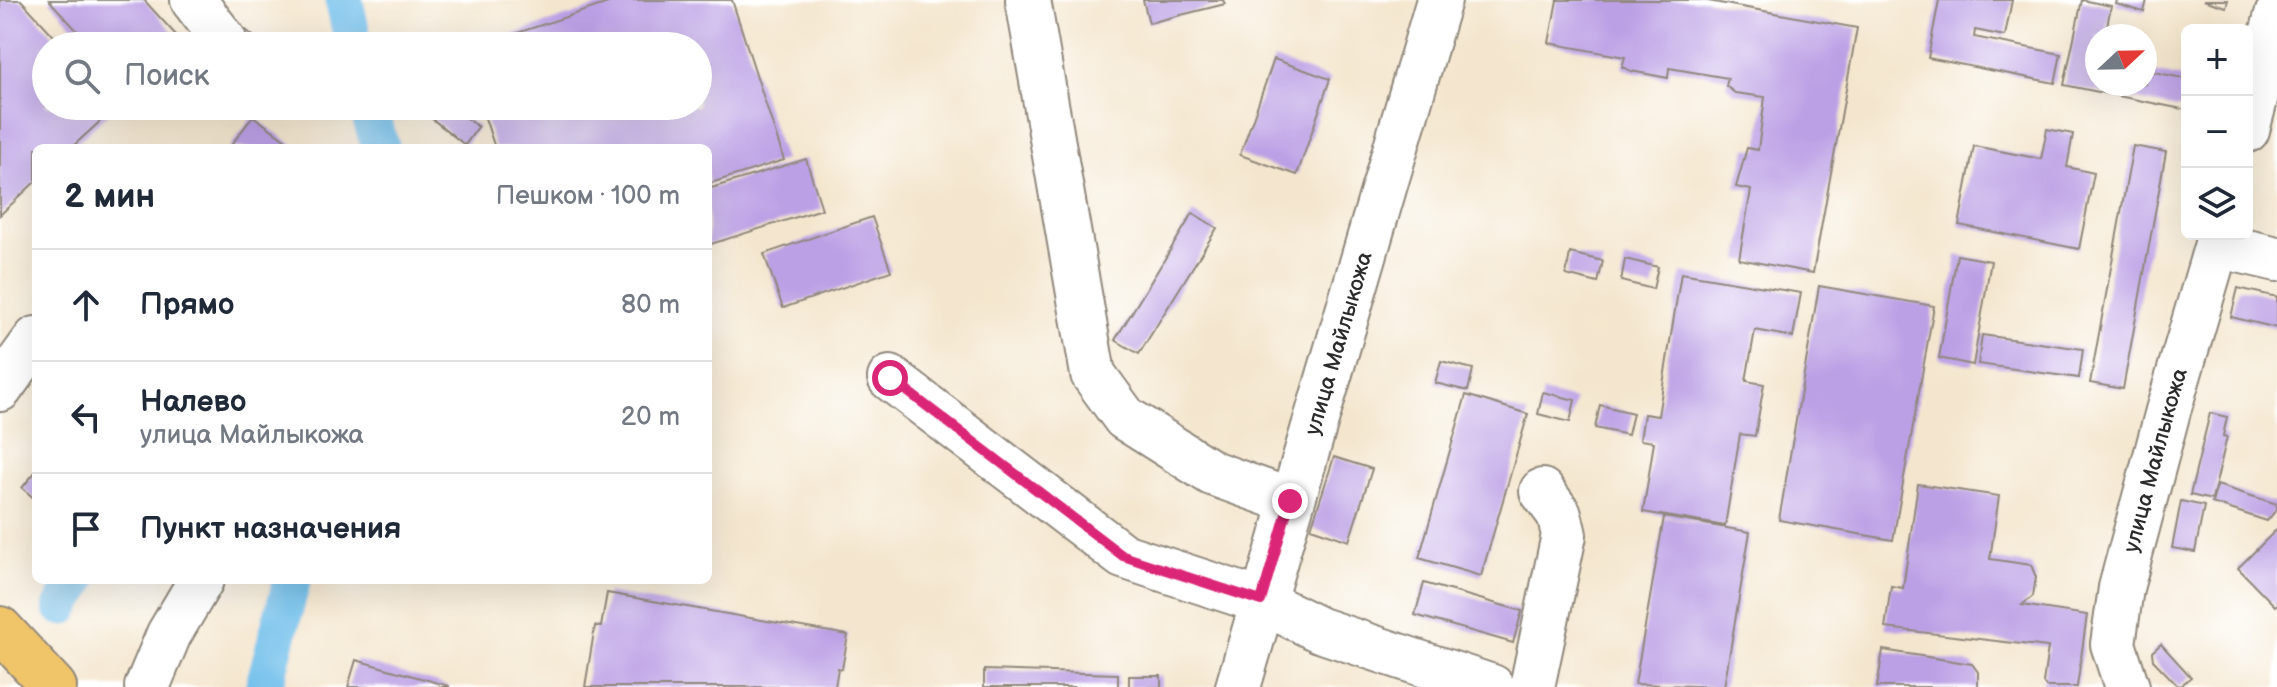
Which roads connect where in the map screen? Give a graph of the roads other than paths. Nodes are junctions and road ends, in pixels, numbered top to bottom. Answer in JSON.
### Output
{"nodes":[{"id":1,"x":193,"y":0,"type":"edge"},
{"id":2,"x":1028,"y":0,"type":"edge"},
{"id":3,"x":1439,"y":0,"type":"edge"},
{"id":4,"x":2277,"y":15,"type":"edge"},
{"id":5,"x":218,"y":32,"type":"edge"},
{"id":6,"x":2253,"y":107,"type":"edge"},
{"id":7,"x":2218,"y":240,"type":"edge"},
{"id":8,"x":2277,"y":259,"type":"edge"},
{"id":9,"x":32,"y":345,"type":"edge"},
{"id":10,"x":890,"y":378,"type":"dead end"},
{"id":11,"x":0,"y":389,"type":"edge"},
{"id":12,"x":1542,"y":491,"type":"dead end"},
{"id":13,"x":1290,"y":501,"type":"junction"},
{"id":14,"x":199,"y":584,"type":"edge"},
{"id":15,"x":1261,"y":601,"type":"junction"},
{"id":16,"x":0,"y":629,"type":"edge"},
{"id":17,"x":54,"y":687,"type":"edge"},
{"id":18,"x":147,"y":687,"type":"edge"},
{"id":19,"x":1238,"y":687,"type":"edge"},
{"id":20,"x":1492,"y":687,"type":"edge"},
{"id":21,"x":1532,"y":687,"type":"edge"},
{"id":22,"x":2127,"y":687,"type":"edge"}],
"edges":[{"from":1,"to":5,"type":"street"},
{"from":2,"to":13,"type":"street"},
{"from":3,"to":13,"type":"street","name":"улица Майлыкожа"},
{"from":4,"to":6,"type":"street"},
{"from":7,"to":8,"type":"street"},
{"from":7,"to":22,"type":"street","name":"улица Майлыкожа"},
{"from":9,"to":11,"type":"street"},
{"from":10,"to":15,"type":"street"},
{"from":12,"to":21,"type":"street"},
{"from":13,"to":15,"type":"street","name":"улица Майлыкожа"},
{"from":14,"to":18,"type":"street"},
{"from":15,"to":19,"type":"street","name":"улица Майлыкожа"},
{"from":15,"to":20,"type":"street"},
{"from":16,"to":17,"type":"highway"}]}
